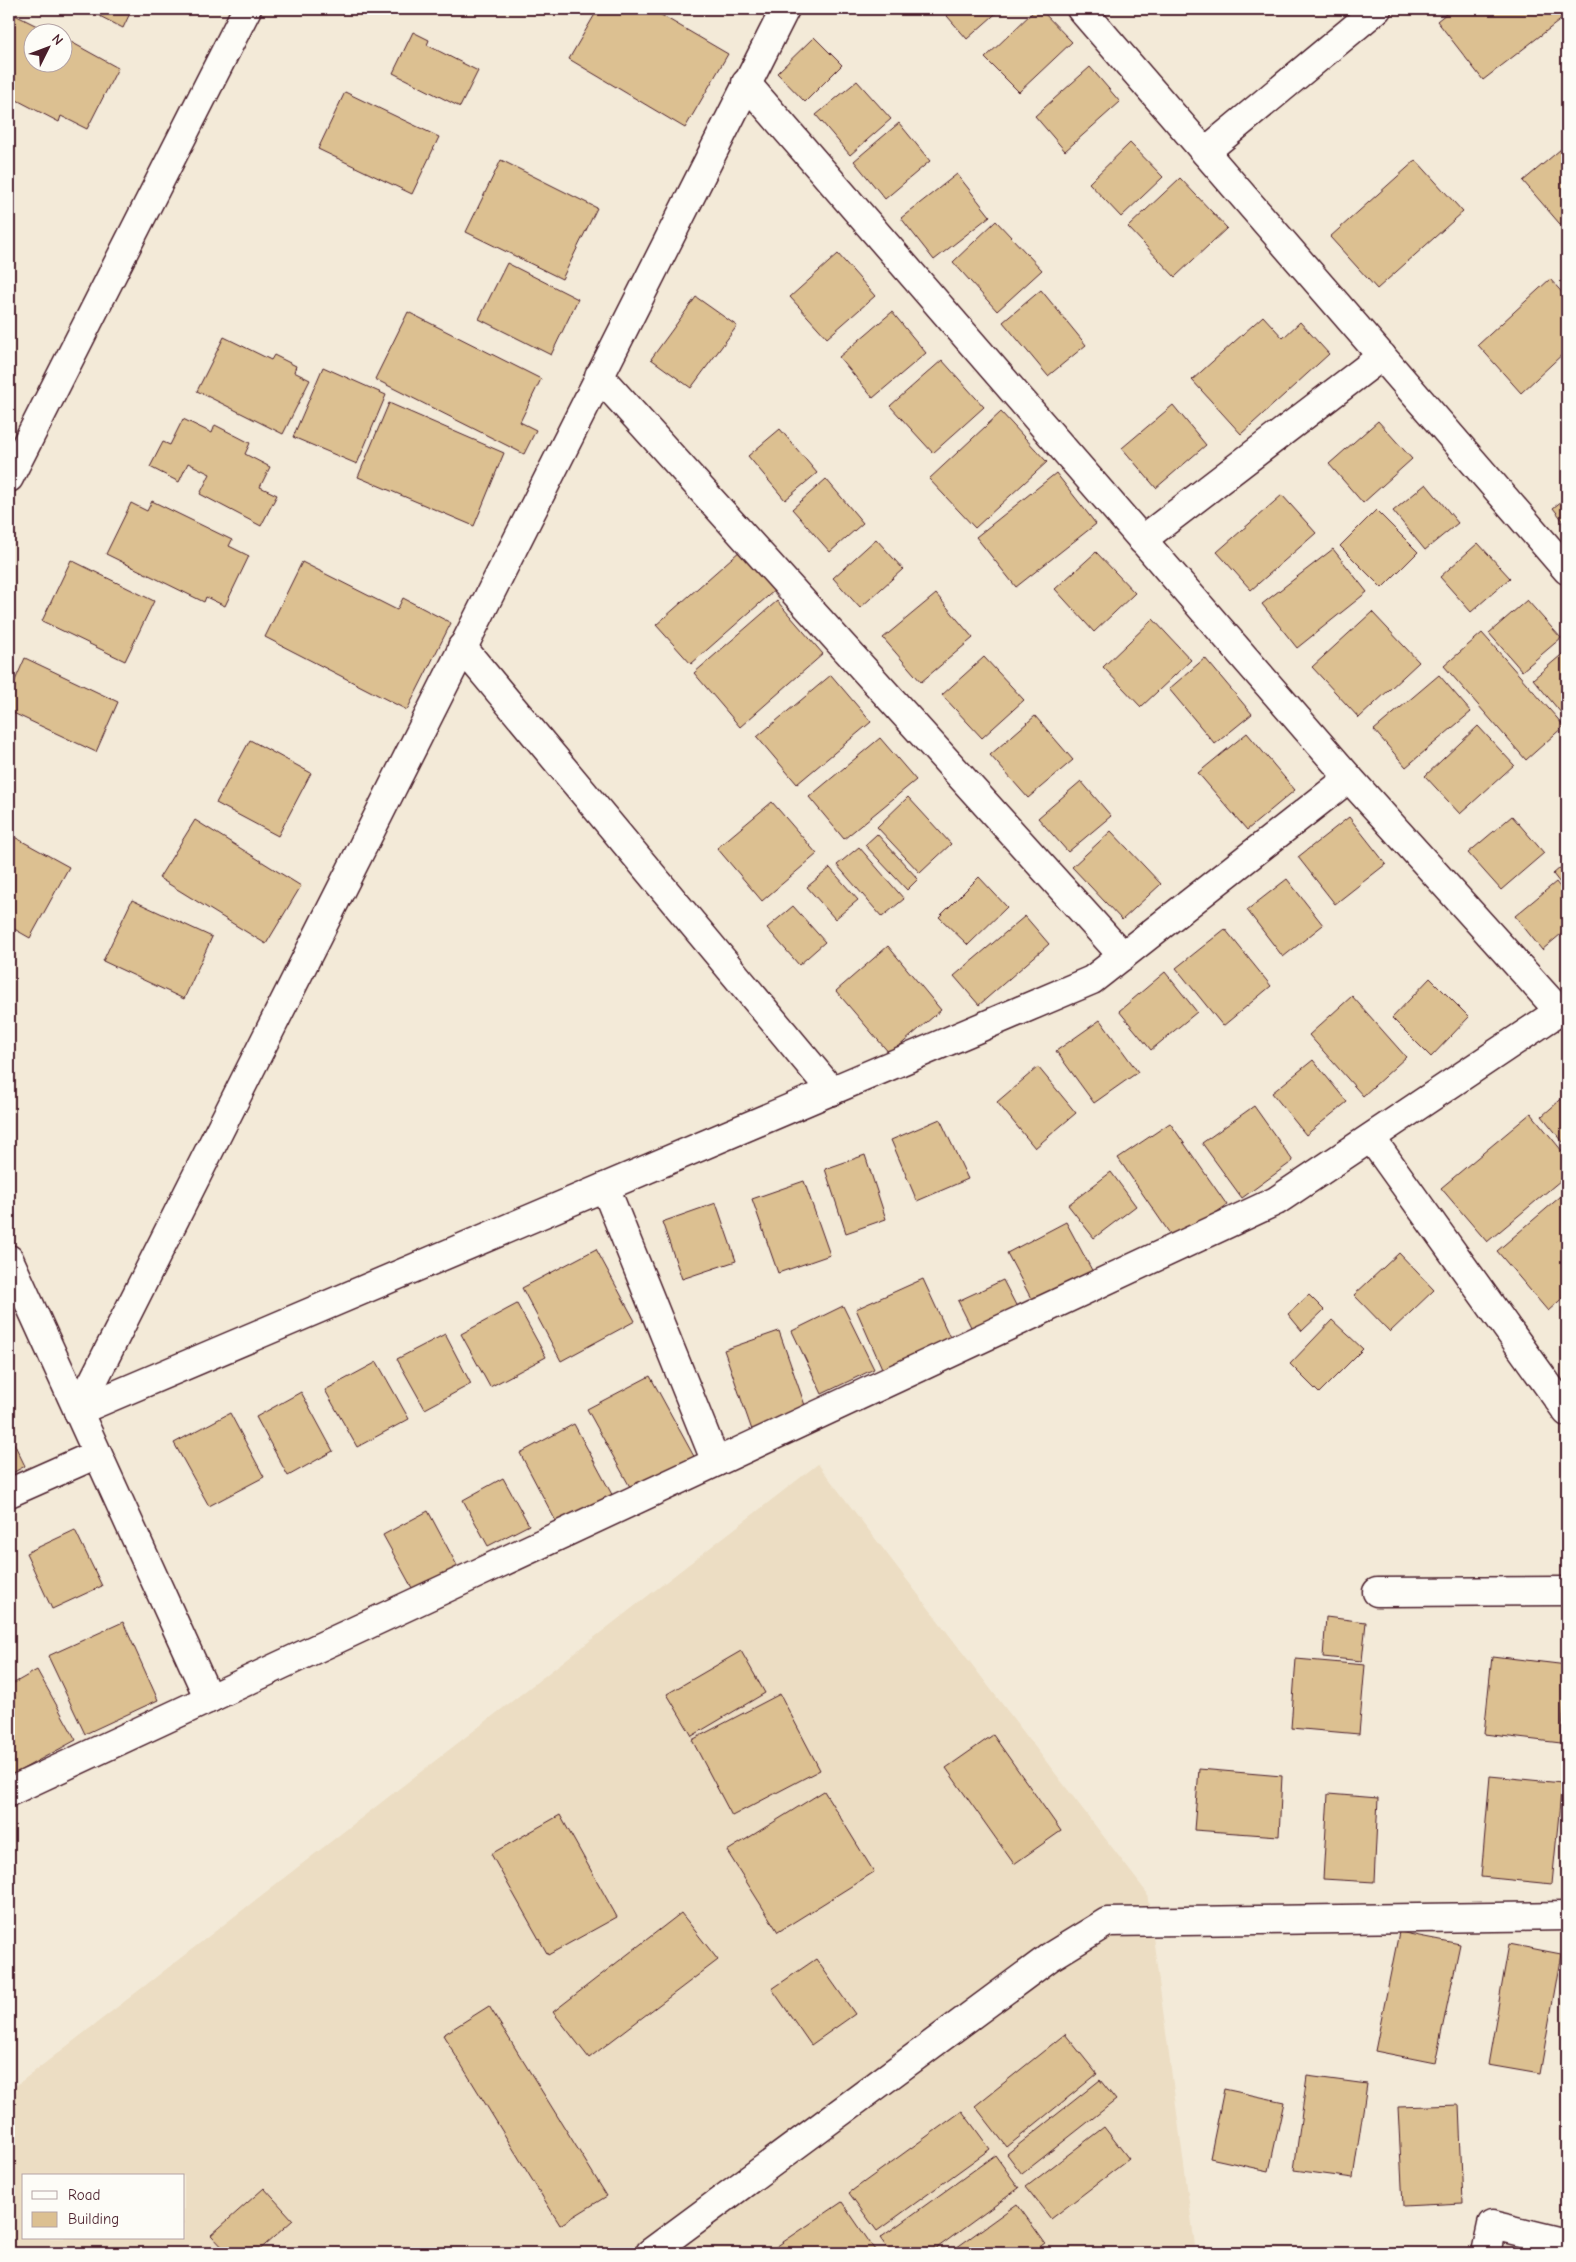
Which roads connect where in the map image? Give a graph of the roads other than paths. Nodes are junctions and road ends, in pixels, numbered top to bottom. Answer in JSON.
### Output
{"nodes":[{"id":1,"x":247,"y":9,"type":"edge"},
{"id":2,"x":786,"y":9,"type":"edge"},
{"id":3,"x":1080,"y":9,"type":"edge"},
{"id":4,"x":1376,"y":9,"type":"edge"},
{"id":5,"x":746,"y":83,"type":"junction"},
{"id":6,"x":1205,"y":152,"type":"junction"},
{"id":7,"x":1382,"y":356,"type":"junction"},
{"id":8,"x":599,"y":376,"type":"junction"},
{"id":9,"x":9,"y":478,"type":"edge"},
{"id":10,"x":1142,"y":540,"type":"junction"},
{"id":11,"x":1567,"y":570,"type":"edge"},
{"id":12,"x":462,"y":647,"type":"junction"},
{"id":13,"x":1349,"y":778,"type":"junction"},
{"id":14,"x":1123,"y":956,"type":"junction"},
{"id":15,"x":1564,"y":1009,"type":"edge"},
{"id":16,"x":832,"y":1091,"type":"junction"},
{"id":17,"x":1371,"y":1138,"type":"junction"},
{"id":18,"x":605,"y":1186,"type":"junction"},
{"id":19,"x":9,"y":1259,"type":"edge"},
{"id":20,"x":78,"y":1411,"type":"junction"},
{"id":21,"x":1567,"y":1412,"type":"edge"},
{"id":22,"x":97,"y":1454,"type":"junction"},
{"id":23,"x":716,"y":1462,"type":"junction"},
{"id":24,"x":9,"y":1493,"type":"edge"},
{"id":25,"x":1567,"y":1591,"type":"edge"},
{"id":26,"x":1377,"y":1592,"type":"dead end"},
{"id":27,"x":208,"y":1699,"type":"junction"},
{"id":28,"x":9,"y":1792,"type":"edge"},
{"id":29,"x":1567,"y":1916,"type":"edge"},
{"id":30,"x":1567,"y":2243,"type":"edge"},
{"id":31,"x":650,"y":2253,"type":"edge"},
{"id":32,"x":1486,"y":2253,"type":"edge"}],
"edges":[{"from":1,"to":9,"type":"street"},
{"from":2,"to":5,"type":"street"},
{"from":3,"to":6,"type":"street"},
{"from":4,"to":6,"type":"street"},
{"from":5,"to":8,"type":"street"},
{"from":5,"to":10,"type":"street"},
{"from":6,"to":7,"type":"street"},
{"from":7,"to":10,"type":"street"},
{"from":7,"to":11,"type":"street"},
{"from":8,"to":12,"type":"street"},
{"from":8,"to":14,"type":"street"},
{"from":10,"to":13,"type":"street"},
{"from":12,"to":16,"type":"street"},
{"from":12,"to":20,"type":"street"},
{"from":13,"to":14,"type":"street"},
{"from":13,"to":15,"type":"street"},
{"from":14,"to":16,"type":"street"},
{"from":15,"to":17,"type":"street"},
{"from":16,"to":18,"type":"street"},
{"from":17,"to":21,"type":"street"},
{"from":17,"to":23,"type":"street"},
{"from":18,"to":20,"type":"street"},
{"from":18,"to":23,"type":"street"},
{"from":19,"to":20,"type":"street"},
{"from":20,"to":22,"type":"street"},
{"from":22,"to":24,"type":"street"},
{"from":22,"to":27,"type":"street"},
{"from":23,"to":27,"type":"street"},
{"from":25,"to":26,"type":"street"},
{"from":27,"to":28,"type":"street"},
{"from":29,"to":31,"type":"street"},
{"from":30,"to":32,"type":"street"}]}
